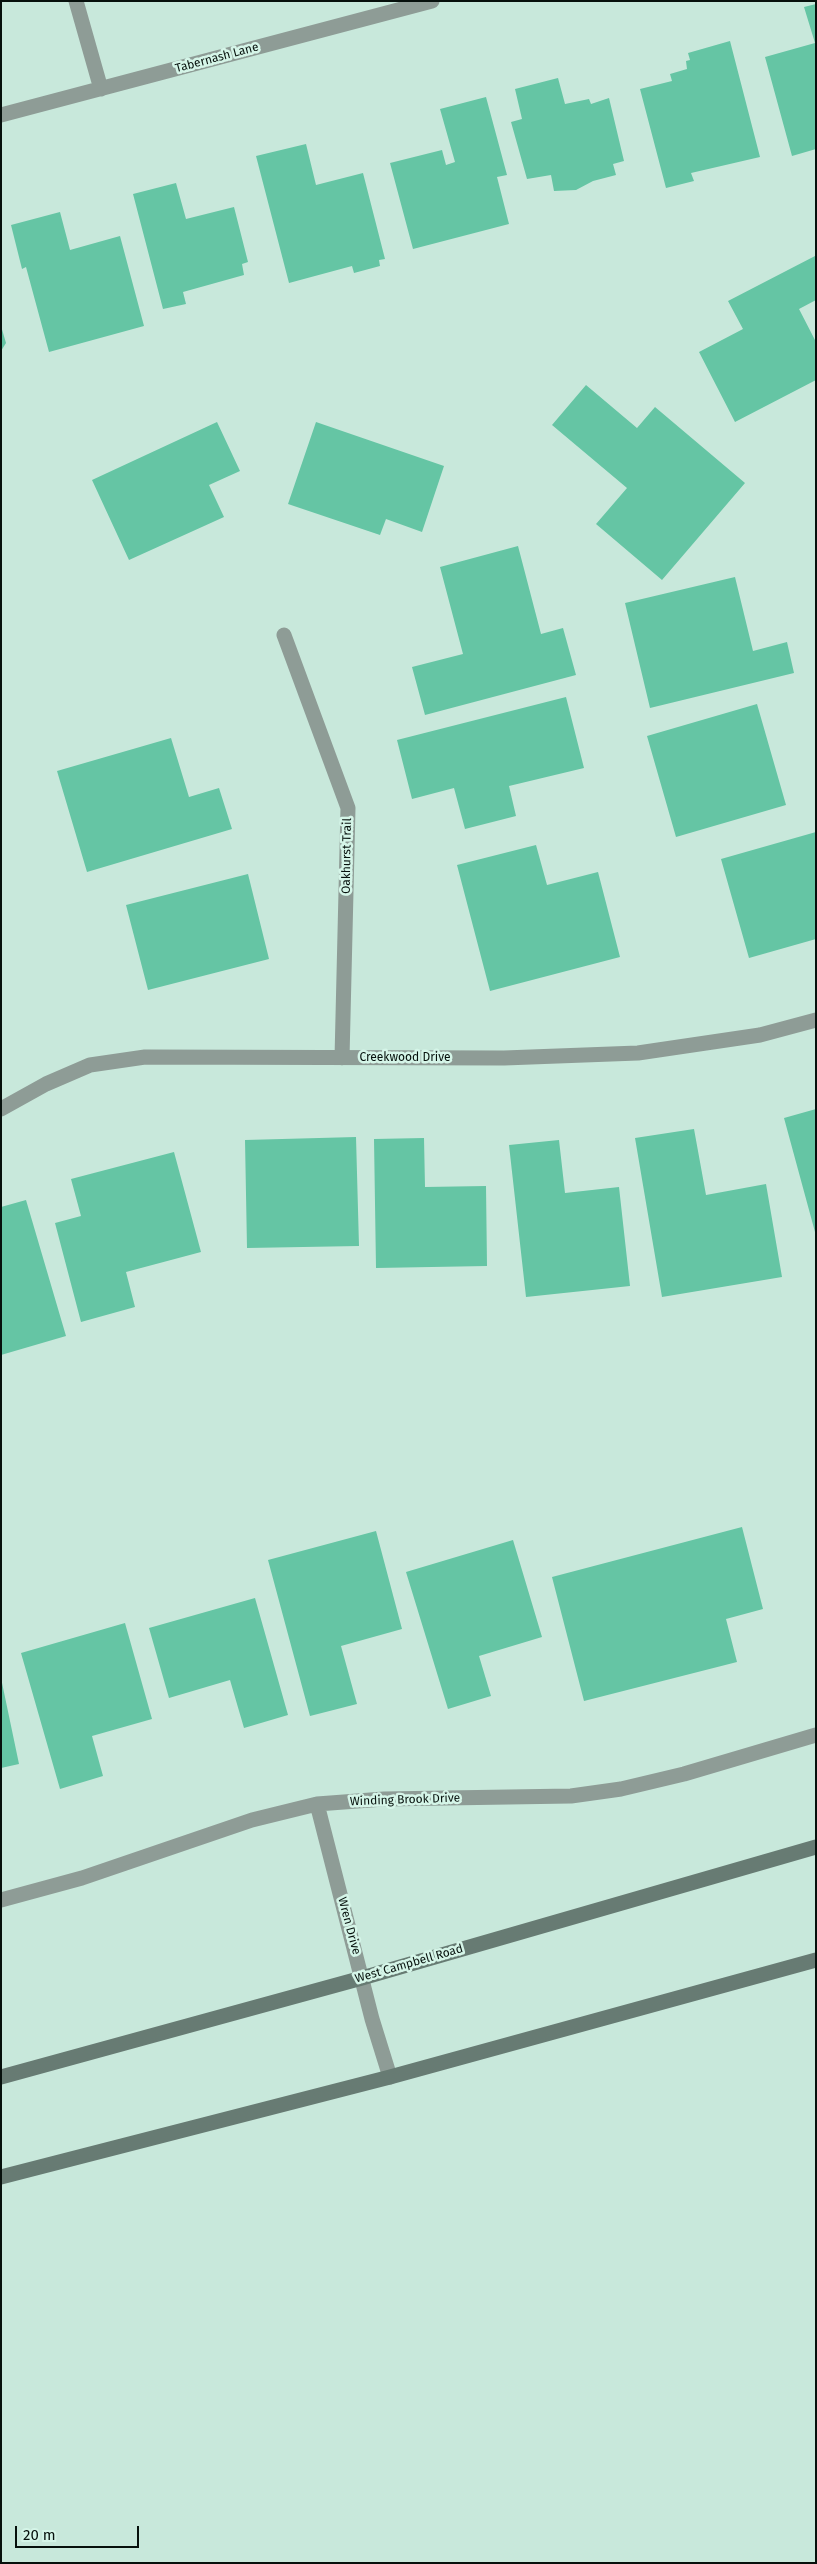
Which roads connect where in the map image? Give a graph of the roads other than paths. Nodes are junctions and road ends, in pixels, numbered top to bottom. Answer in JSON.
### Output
{"nodes":[{"id":1,"x":76,"y":1,"type":"edge"},
{"id":2,"x":432,"y":1,"type":"edge"},
{"id":3,"x":101,"y":89,"type":"junction"},
{"id":4,"x":1,"y":116,"type":"edge"},
{"id":5,"x":284,"y":635,"type":"dead end"},
{"id":6,"x":816,"y":1020,"type":"edge"},
{"id":7,"x":342,"y":1058,"type":"junction"},
{"id":8,"x":1,"y":1109,"type":"edge"},
{"id":9,"x":816,"y":1735,"type":"edge"},
{"id":10,"x":317,"y":1804,"type":"junction"},
{"id":11,"x":816,"y":1847,"type":"edge"},
{"id":12,"x":1,"y":1900,"type":"edge"},
{"id":13,"x":816,"y":1960,"type":"edge"},
{"id":14,"x":362,"y":1978,"type":"junction"},
{"id":15,"x":1,"y":2077,"type":"edge"},
{"id":16,"x":390,"y":2077,"type":"junction"},
{"id":17,"x":1,"y":2177,"type":"edge"}],
"edges":[{"from":1,"to":3,"type":"street"},
{"from":2,"to":3,"type":"street","name":"Tabernash Lane"},
{"from":3,"to":4,"type":"street","name":"Tabernash Lane"},
{"from":5,"to":7,"type":"street","name":"Oakhurst Trail"},
{"from":6,"to":7,"type":"street","name":"Creekwood Drive"},
{"from":7,"to":8,"type":"street","name":"Creekwood Drive"},
{"from":9,"to":10,"type":"street","name":"Winding Brook Drive"},
{"from":10,"to":12,"type":"street","name":"Winding Brook Drive"},
{"from":10,"to":14,"type":"street","name":"Wren Drive"},
{"from":11,"to":14,"type":"main road","name":"West Campbell Road"},
{"from":13,"to":16,"type":"main road"},
{"from":14,"to":15,"type":"main road","name":"West Campbell Road"},
{"from":14,"to":16,"type":"street","name":"Wren Drive"},
{"from":16,"to":17,"type":"main road"}]}
